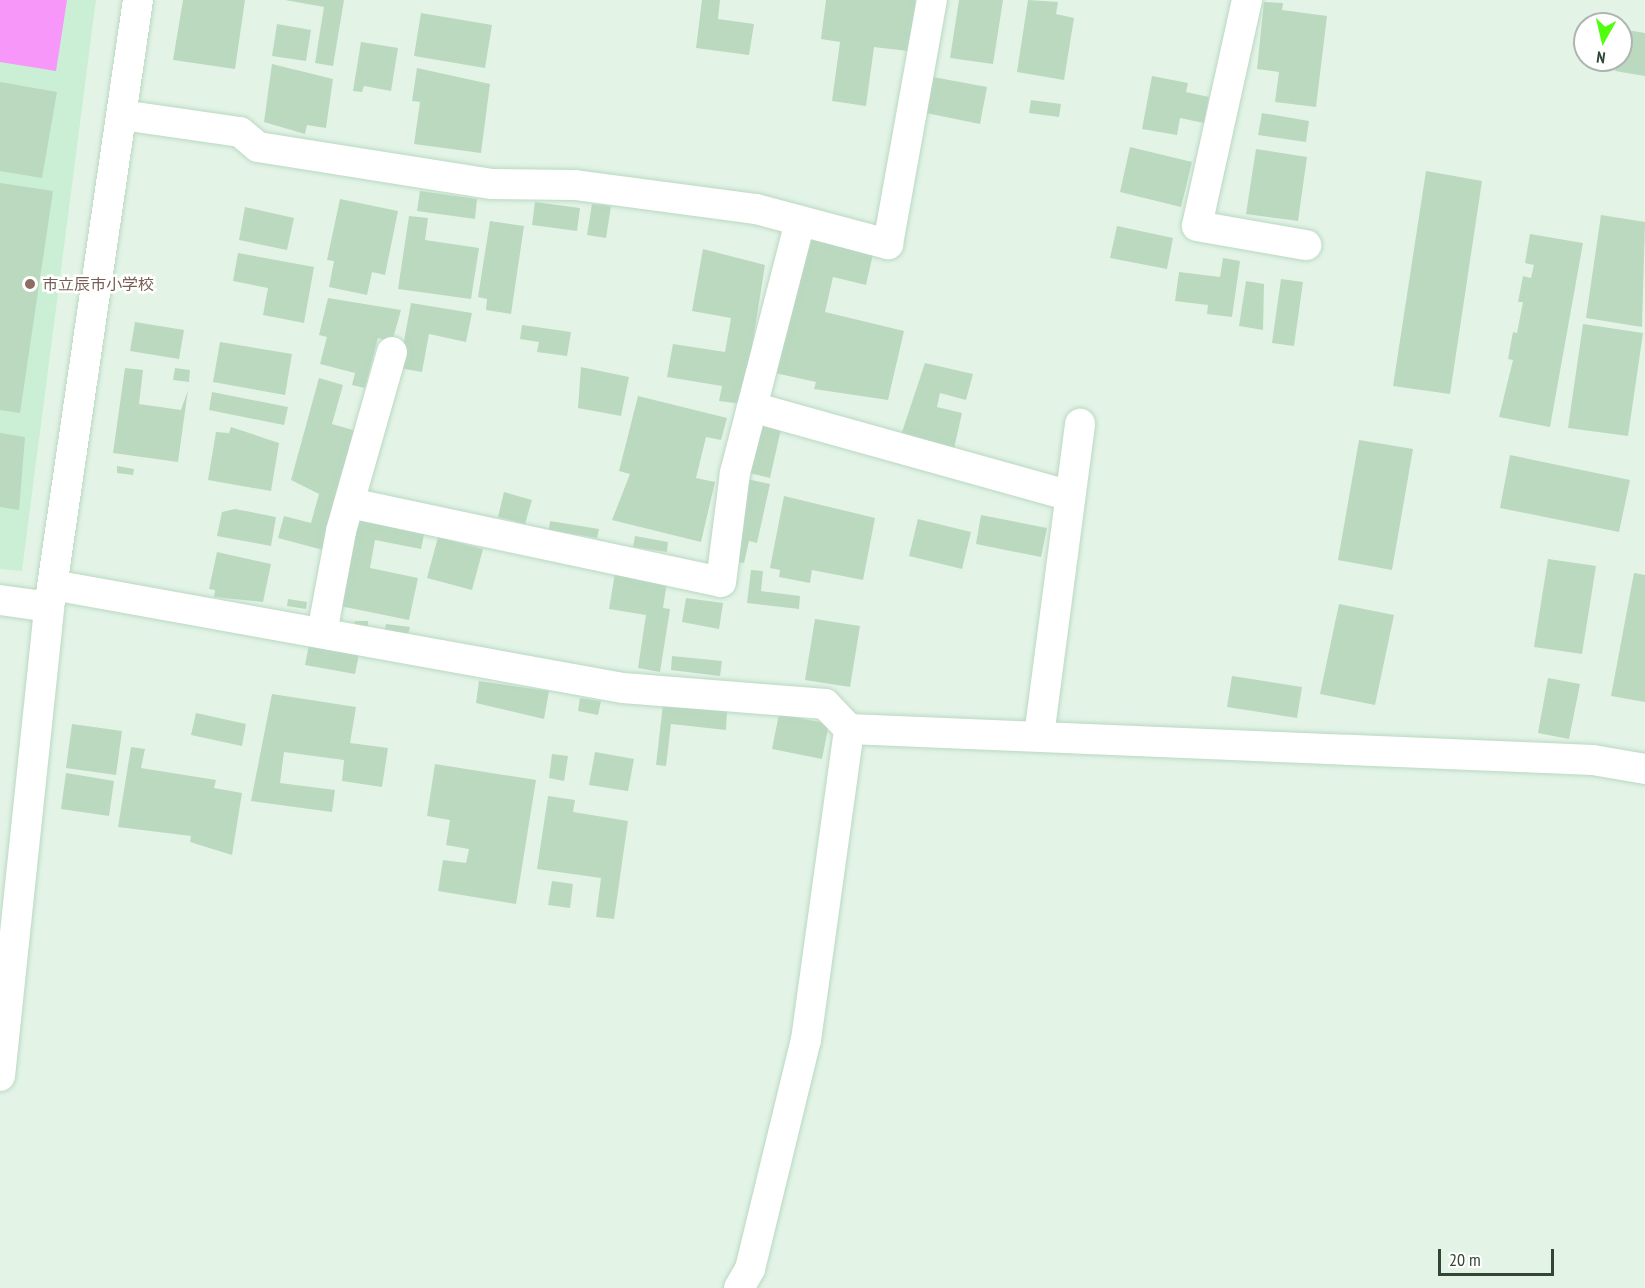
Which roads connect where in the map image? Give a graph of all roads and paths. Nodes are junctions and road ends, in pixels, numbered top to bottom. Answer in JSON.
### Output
{"nodes":[{"id":1,"x":138,"y":0,"type":"edge"},
{"id":2,"x":932,"y":0,"type":"edge"},
{"id":3,"x":1247,"y":0,"type":"edge"},
{"id":4,"x":122,"y":115,"type":"junction"},
{"id":5,"x":800,"y":221,"type":"junction"},
{"id":6,"x":1306,"y":244,"type":"dead end"},
{"id":7,"x":392,"y":352,"type":"dead end"},
{"id":8,"x":752,"y":407,"type":"junction"},
{"id":9,"x":1080,"y":424,"type":"dead end"},
{"id":10,"x":1070,"y":496,"type":"junction"},
{"id":11,"x":350,"y":503,"type":"junction"},
{"id":12,"x":51,"y":596,"type":"junction"},
{"id":13,"x":0,"y":600,"type":"edge"},
{"id":14,"x":322,"y":633,"type":"junction"},
{"id":15,"x":849,"y":729,"type":"junction"},
{"id":16,"x":1039,"y":736,"type":"junction"},
{"id":17,"x":1645,"y":769,"type":"edge"},
{"id":18,"x":7,"y":961,"type":"edge"},
{"id":19,"x":0,"y":1077,"type":"edge"},
{"id":20,"x":739,"y":1288,"type":"edge"}],
"edges":[{"from":1,"to":4,"type":"street"},
{"from":2,"to":5,"type":"street"},
{"from":3,"to":6,"type":"street"},
{"from":4,"to":5,"type":"street"},
{"from":4,"to":12,"type":"street"},
{"from":5,"to":8,"type":"street"},
{"from":7,"to":11,"type":"street"},
{"from":8,"to":10,"type":"street"},
{"from":8,"to":11,"type":"street"},
{"from":9,"to":10,"type":"street"},
{"from":10,"to":16,"type":"street"},
{"from":11,"to":14,"type":"street"},
{"from":12,"to":13,"type":"street"},
{"from":12,"to":14,"type":"street"},
{"from":12,"to":18,"type":"street"},
{"from":14,"to":15,"type":"street"},
{"from":15,"to":16,"type":"street"},
{"from":15,"to":20,"type":"street"},
{"from":16,"to":17,"type":"street"},
{"from":18,"to":19,"type":"street"}]}
